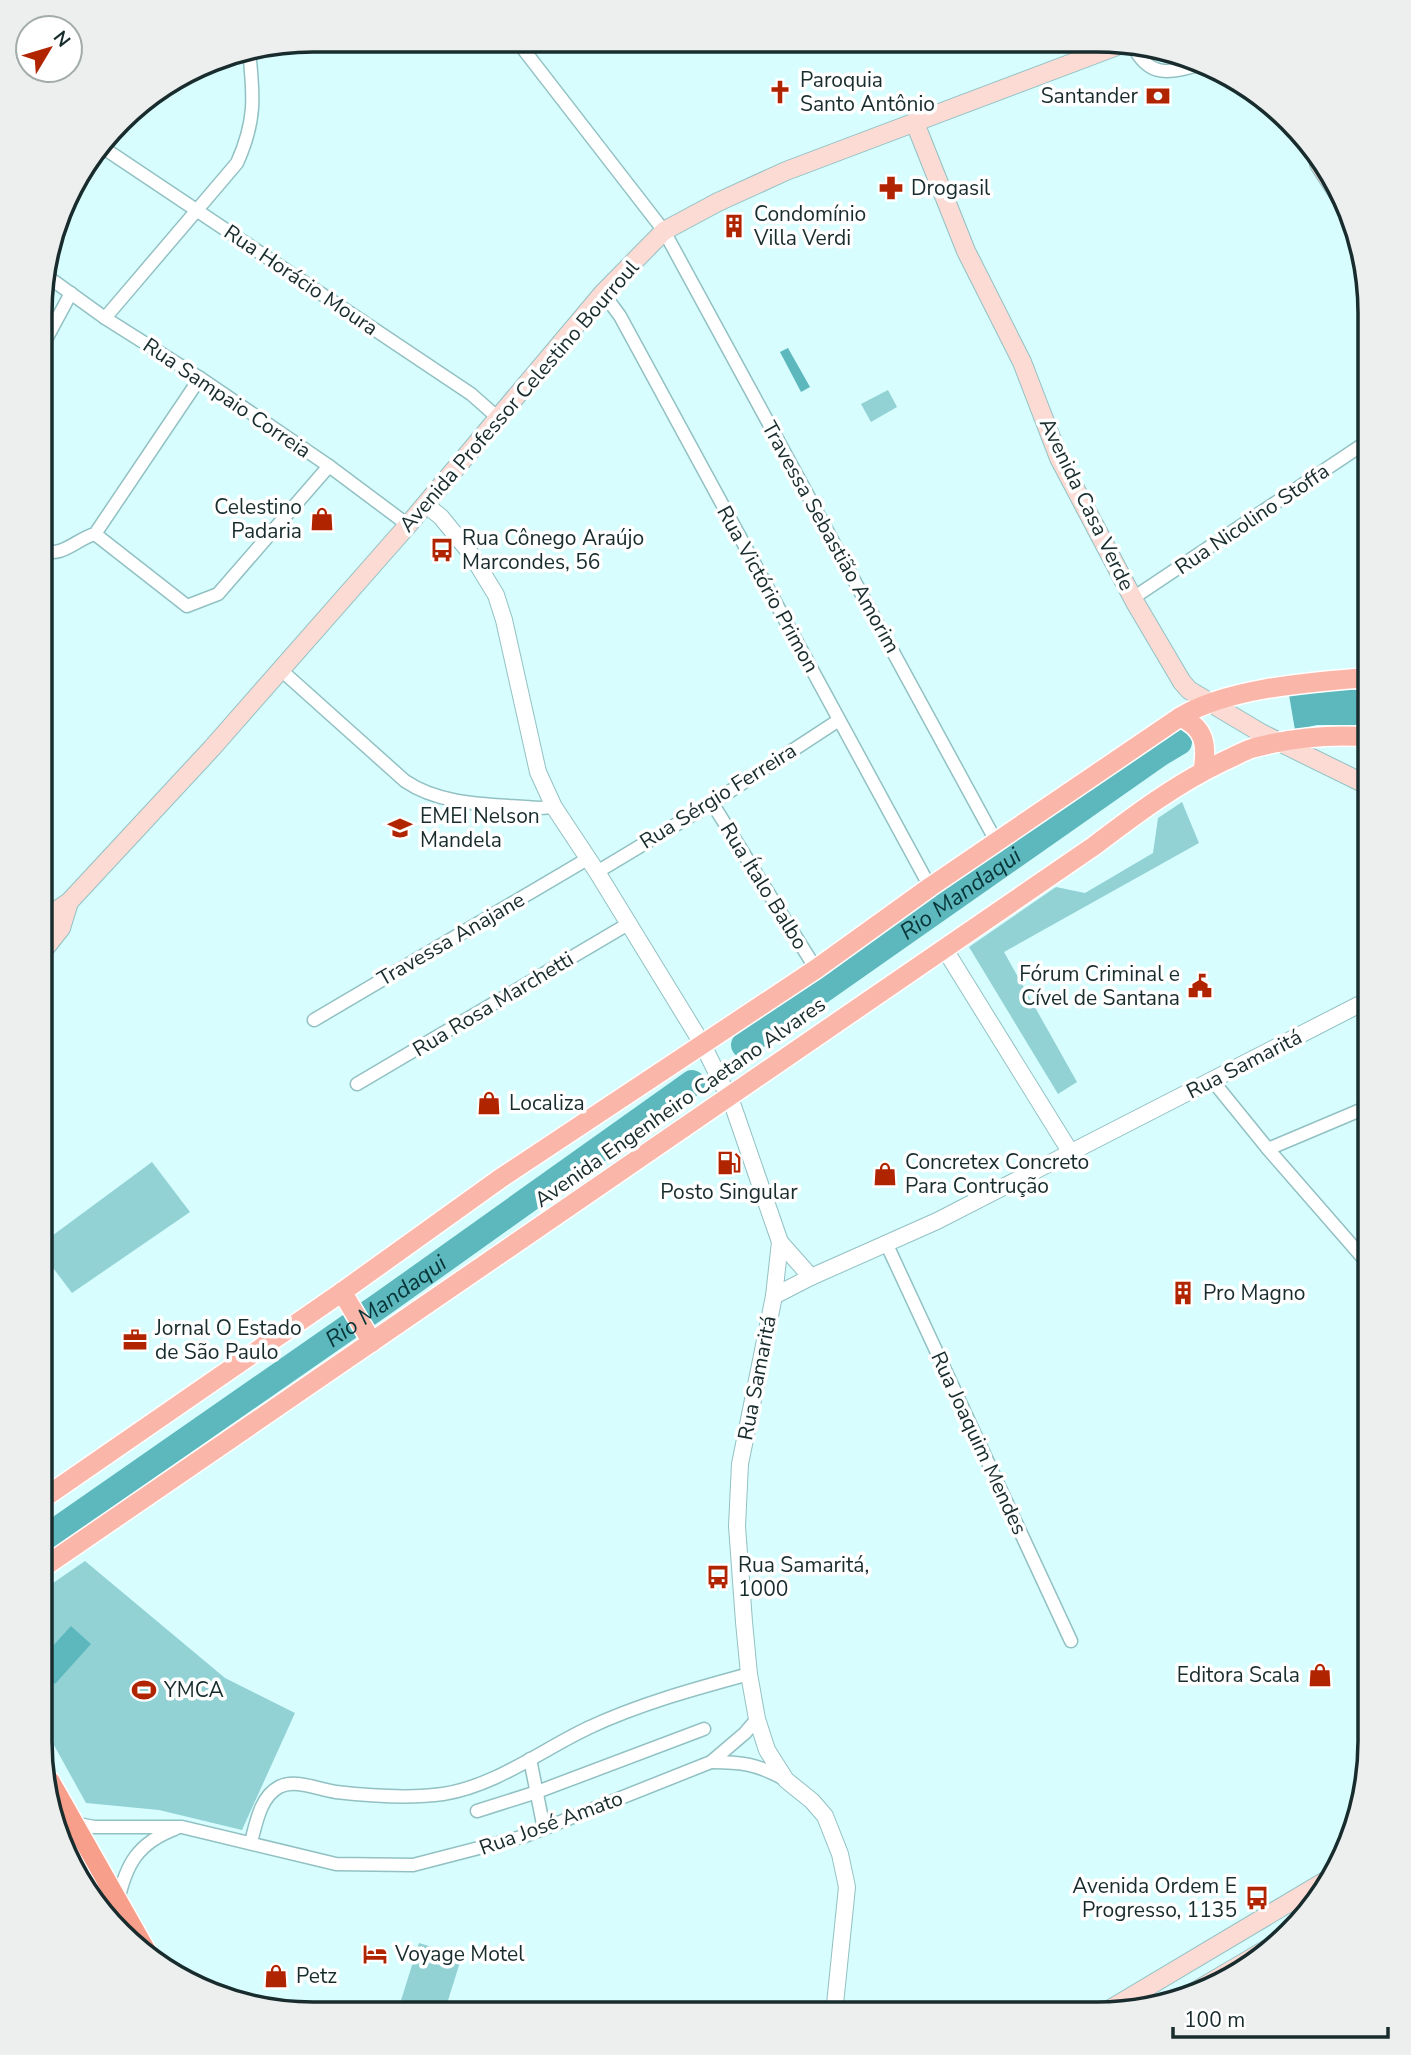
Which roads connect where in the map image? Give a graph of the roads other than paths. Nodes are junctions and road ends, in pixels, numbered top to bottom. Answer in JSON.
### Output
{"nodes":[{"id":1,"x":526,"y":52,"type":"edge"},
{"id":2,"x":1101,"y":52,"type":"edge"},
{"id":3,"x":1138,"y":56,"type":"edge"},
{"id":4,"x":250,"y":60,"type":"edge"},
{"id":5,"x":1185,"y":67,"type":"edge"},
{"id":6,"x":915,"y":123,"type":"junction"},
{"id":7,"x":109,"y":151,"type":"edge"},
{"id":8,"x":199,"y":210,"type":"junction"},
{"id":9,"x":664,"y":231,"type":"junction"},
{"id":10,"x":55,"y":281,"type":"edge"},
{"id":11,"x":72,"y":293,"type":"junction"},
{"id":12,"x":603,"y":293,"type":"junction"},
{"id":13,"x":106,"y":318,"type":"junction"},
{"id":14,"x":52,"y":329,"type":"edge"},
{"id":15,"x":200,"y":378,"type":"junction"},
{"id":16,"x":497,"y":417,"type":"junction"},
{"id":17,"x":1358,"y":448,"type":"edge"},
{"id":18,"x":329,"y":466,"type":"junction"},
{"id":19,"x":426,"y":505,"type":"junction"},
{"id":20,"x":408,"y":525,"type":"junction"},
{"id":21,"x":95,"y":534,"type":"junction"},
{"id":22,"x":52,"y":553,"type":"edge"},
{"id":23,"x":1133,"y":598,"type":"junction"},
{"id":24,"x":281,"y":670,"type":"junction"},
{"id":25,"x":1358,"y":678,"type":"edge"},
{"id":26,"x":1211,"y":703,"type":"junction"},
{"id":27,"x":1180,"y":717,"type":"junction"},
{"id":28,"x":839,"y":720,"type":"junction"},
{"id":29,"x":1358,"y":736,"type":"edge"},
{"id":30,"x":1280,"y":742,"type":"junction"},
{"id":31,"x":1203,"y":771,"type":"junction"},
{"id":32,"x":1358,"y":781,"type":"edge"},
{"id":33,"x":712,"y":803,"type":"junction"},
{"id":34,"x":554,"y":807,"type":"junction"},
{"id":35,"x":997,"y":843,"type":"junction"},
{"id":36,"x":593,"y":865,"type":"junction"},
{"id":37,"x":930,"y":887,"type":"junction"},
{"id":38,"x":69,"y":902,"type":"junction"},
{"id":39,"x":52,"y":910,"type":"edge"},
{"id":40,"x":52,"y":922,"type":"edge"},
{"id":41,"x":628,"y":924,"type":"junction"},
{"id":42,"x":61,"y":928,"type":"junction"},
{"id":43,"x":52,"y":939,"type":"edge"},
{"id":44,"x":944,"y":948,"type":"junction"},
{"id":45,"x":816,"y":969,"type":"junction"},
{"id":46,"x":1358,"y":1005,"type":"edge"},
{"id":47,"x":314,"y":1020,"type":"dead end"},
{"id":48,"x":703,"y":1045,"type":"junction"},
{"id":49,"x":1212,"y":1080,"type":"junction"},
{"id":50,"x":357,"y":1084,"type":"dead end"},
{"id":51,"x":729,"y":1096,"type":"junction"},
{"id":52,"x":1358,"y":1111,"type":"edge"},
{"id":53,"x":1268,"y":1149,"type":"junction"},
{"id":54,"x":1071,"y":1153,"type":"junction"},
{"id":55,"x":780,"y":1242,"type":"junction"},
{"id":56,"x":887,"y":1245,"type":"junction"},
{"id":57,"x":1358,"y":1252,"type":"edge"},
{"id":58,"x":811,"y":1277,"type":"junction"},
{"id":59,"x":342,"y":1292,"type":"junction"},
{"id":60,"x":774,"y":1296,"type":"junction"},
{"id":61,"x":372,"y":1342,"type":"junction"},
{"id":62,"x":52,"y":1492,"type":"edge"},
{"id":63,"x":52,"y":1561,"type":"edge"},
{"id":64,"x":1071,"y":1641,"type":"dead end"},
{"id":65,"x":749,"y":1674,"type":"junction"},
{"id":66,"x":758,"y":1719,"type":"junction"},
{"id":67,"x":704,"y":1729,"type":"dead end"},
{"id":68,"x":530,"y":1759,"type":"junction"},
{"id":69,"x":711,"y":1762,"type":"junction"},
{"id":70,"x":786,"y":1780,"type":"junction"},
{"id":71,"x":537,"y":1792,"type":"junction"},
{"id":72,"x":59,"y":1798,"type":"edge"},
{"id":73,"x":477,"y":1811,"type":"dead end"},
{"id":74,"x":72,"y":1823,"type":"junction"},
{"id":75,"x":182,"y":1827,"type":"junction"},
{"id":76,"x":544,"y":1829,"type":"junction"},
{"id":77,"x":251,"y":1842,"type":"junction"},
{"id":78,"x":1312,"y":1889,"type":"edge"},
{"id":79,"x":118,"y":1902,"type":"junction"},
{"id":80,"x":136,"y":1933,"type":"edge"},
{"id":81,"x":1124,"y":2001,"type":"edge"},
{"id":82,"x":835,"y":2002,"type":"edge"}],
"edges":[{"from":1,"to":9,"type":"street","name":"Travessa Sebastião Amorim"},
{"from":2,"to":6,"type":"main road","name":"Avenida Professor Celestino Bourroul"},
{"from":3,"to":5,"type":"street"},
{"from":4,"to":8,"type":"street"},
{"from":6,"to":9,"type":"main road","name":"Avenida Professor Celestino Bourroul"},
{"from":6,"to":23,"type":"main road","name":"Avenida Casa Verde"},
{"from":7,"to":8,"type":"street","name":"Rua Horácio Moura"},
{"from":8,"to":13,"type":"street"},
{"from":8,"to":16,"type":"street","name":"Rua Horácio Moura"},
{"from":9,"to":12,"type":"main road","name":"Avenida Professor Celestino Bourroul"},
{"from":9,"to":35,"type":"street","name":"Travessa Sebastião Amorim"},
{"from":10,"to":11,"type":"street","name":"Rua Sampaio Correia"},
{"from":11,"to":13,"type":"street","name":"Rua Sampaio Correia"},
{"from":11,"to":14,"type":"street"},
{"from":12,"to":16,"type":"main road","name":"Avenida Professor Celestino Bourroul"},
{"from":12,"to":28,"type":"street","name":"Rua Victório Primon"},
{"from":13,"to":15,"type":"street","name":"Rua Sampaio Correia"},
{"from":15,"to":18,"type":"street","name":"Rua Sampaio Correia"},
{"from":15,"to":21,"type":"street"},
{"from":16,"to":19,"type":"main road","name":"Avenida Professor Celestino Bourroul"},
{"from":17,"to":23,"type":"street","name":"Rua Nicolino Stoffa"},
{"from":18,"to":20,"type":"street","name":"Rua Sampaio Correia"},
{"from":18,"to":21,"type":"street"},
{"from":19,"to":20,"type":"main road","name":"Avenida Professor Celestino Bourroul"},
{"from":19,"to":34,"type":"street"},
{"from":20,"to":24,"type":"main road","name":"Avenida Professor Celestino Bourroul"},
{"from":21,"to":22,"type":"street"},
{"from":23,"to":26,"type":"main road","name":"Avenida Casa Verde"},
{"from":24,"to":34,"type":"street"},
{"from":24,"to":38,"type":"main road","name":"Avenida Professor Celestino Bourroul"},
{"from":25,"to":26,"type":"main road","name":"Avenida Engenheiro Caetano Alvares"},
{"from":26,"to":27,"type":"main road","name":"Avenida Engenheiro Caetano Alvares"},
{"from":26,"to":30,"type":"main road","name":"Avenida Casa Verde"},
{"from":27,"to":31,"type":"main road"},
{"from":27,"to":35,"type":"main road","name":"Avenida Engenheiro Caetano Alvares"},
{"from":28,"to":33,"type":"street","name":"Rua Sérgio Ferreira"},
{"from":28,"to":37,"type":"street","name":"Rua Victório Primon"},
{"from":29,"to":30,"type":"main road","name":"Avenida Engenheiro Caetano Alvares"},
{"from":30,"to":31,"type":"main road","name":"Avenida Engenheiro Caetano Alvares"},
{"from":30,"to":32,"type":"main road","name":"Avenida Casa Verde"},
{"from":31,"to":44,"type":"main road","name":"Avenida Engenheiro Caetano Alvares"},
{"from":33,"to":36,"type":"street","name":"Rua Sérgio Ferreira"},
{"from":33,"to":45,"type":"street","name":"Rua Ítalo Balbo"},
{"from":34,"to":36,"type":"street"},
{"from":35,"to":37,"type":"main road","name":"Avenida Engenheiro Caetano Alvares"},
{"from":36,"to":41,"type":"street"},
{"from":36,"to":47,"type":"street","name":"Travessa Anajane"},
{"from":37,"to":45,"type":"main road","name":"Avenida Engenheiro Caetano Alvares"},
{"from":38,"to":39,"type":"main road","name":"Avenida Professor Celestino Bourroul"},
{"from":38,"to":42,"type":"main road","name":"Avenida Professor Celestino Bourroul"},
{"from":40,"to":42,"type":"street"},
{"from":41,"to":48,"type":"street"},
{"from":41,"to":50,"type":"street","name":"Rua Rosa Marchetti"},
{"from":42,"to":43,"type":"main road","name":"Avenida Professor Celestino Bourroul"},
{"from":44,"to":51,"type":"main road","name":"Avenida Engenheiro Caetano Alvares"},
{"from":44,"to":54,"type":"street"},
{"from":45,"to":48,"type":"main road","name":"Avenida Engenheiro Caetano Alvares"},
{"from":46,"to":49,"type":"street","name":"Rua Samaritá"},
{"from":48,"to":51,"type":"street"},
{"from":48,"to":59,"type":"main road","name":"Avenida Engenheiro Caetano Alvares"},
{"from":49,"to":53,"type":"street"},
{"from":49,"to":54,"type":"street","name":"Rua Samaritá"},
{"from":51,"to":55,"type":"street"},
{"from":51,"to":61,"type":"main road","name":"Avenida Engenheiro Caetano Alvares"},
{"from":52,"to":53,"type":"street"},
{"from":53,"to":57,"type":"street"},
{"from":54,"to":56,"type":"street","name":"Rua Samaritá"},
{"from":55,"to":58,"type":"street"},
{"from":55,"to":60,"type":"street"},
{"from":56,"to":58,"type":"street","name":"Rua Samaritá"},
{"from":56,"to":64,"type":"street","name":"Rua Joaquim Mendes"},
{"from":58,"to":60,"type":"street","name":"Rua Samaritá"},
{"from":59,"to":61,"type":"main road"},
{"from":59,"to":62,"type":"main road","name":"Avenida Engenheiro Caetano Alvares"},
{"from":60,"to":65,"type":"street","name":"Rua Samaritá"},
{"from":61,"to":63,"type":"main road","name":"Avenida Engenheiro Caetano Alvares"},
{"from":65,"to":66,"type":"street","name":"Rua Samaritá"},
{"from":65,"to":68,"type":"street"},
{"from":66,"to":69,"type":"street","name":"Rua José Amato"},
{"from":66,"to":70,"type":"street","name":"Rua Samaritá"},
{"from":67,"to":71,"type":"street"},
{"from":68,"to":71,"type":"street"},
{"from":68,"to":77,"type":"street"},
{"from":69,"to":70,"type":"street","name":"Rua José Amato"},
{"from":69,"to":76,"type":"street","name":"Rua José Amato"},
{"from":70,"to":82,"type":"street","name":"Rua Samaritá"},
{"from":71,"to":73,"type":"street"},
{"from":71,"to":76,"type":"street"},
{"from":72,"to":74,"type":"highway"},
{"from":74,"to":75,"type":"street","name":"Rua José Amato"},
{"from":74,"to":79,"type":"highway"},
{"from":75,"to":77,"type":"street","name":"Rua José Amato"},
{"from":75,"to":79,"type":"street"},
{"from":76,"to":77,"type":"street","name":"Rua José Amato"},
{"from":78,"to":81,"type":"main road"},
{"from":79,"to":80,"type":"highway"}]}
